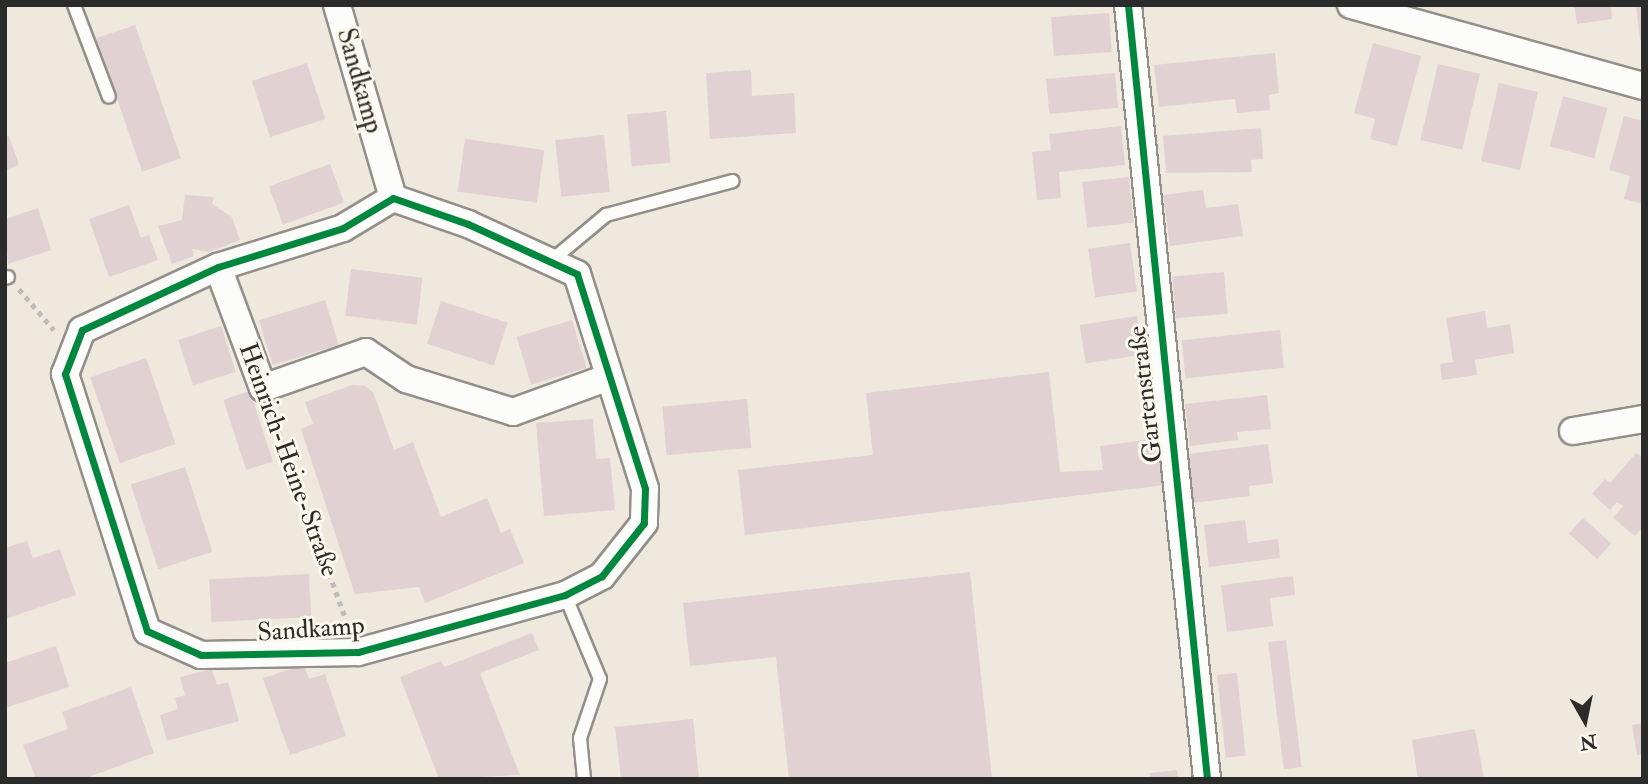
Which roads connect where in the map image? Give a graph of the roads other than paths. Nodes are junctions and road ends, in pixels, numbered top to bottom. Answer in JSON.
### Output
{"nodes":[{"id":1,"x":74,"y":5,"type":"edge"},
{"id":2,"x":337,"y":5,"type":"edge"},
{"id":3,"x":1128,"y":5,"type":"edge"},
{"id":4,"x":1351,"y":5,"type":"edge"},
{"id":5,"x":1643,"y":86,"type":"edge"},
{"id":6,"x":109,"y":97,"type":"dead end"},
{"id":7,"x":733,"y":181,"type":"dead end"},
{"id":8,"x":393,"y":198,"type":"junction"},
{"id":9,"x":551,"y":262,"type":"junction"},
{"id":10,"x":218,"y":267,"type":"junction"},
{"id":11,"x":609,"y":377,"type":"junction"},
{"id":12,"x":1643,"y":419,"type":"edge"},
{"id":13,"x":1573,"y":431,"type":"dead end"},
{"id":14,"x":565,"y":595,"type":"junction"},
{"id":15,"x":584,"y":779,"type":"edge"},
{"id":16,"x":1207,"y":779,"type":"edge"}],
"edges":[{"from":1,"to":6,"type":"lane"},
{"from":2,"to":8,"type":"street","name":"Sandkamp"},
{"from":3,"to":16,"type":"street","name":"Gartenstraße"},
{"from":4,"to":5,"type":"street"},
{"from":7,"to":9,"type":"lane"},
{"from":8,"to":9,"type":"street","name":"Sandkamp"},
{"from":8,"to":10,"type":"street","name":"Sandkamp"},
{"from":9,"to":11,"type":"street","name":"Sandkamp"},
{"from":10,"to":11,"type":"street","name":"Heinrich-Heine-Straße"},
{"from":10,"to":14,"type":"street","name":"Sandkamp"},
{"from":11,"to":14,"type":"street","name":"Sandkamp"},
{"from":12,"to":13,"type":"street"},
{"from":14,"to":15,"type":"lane"}]}
